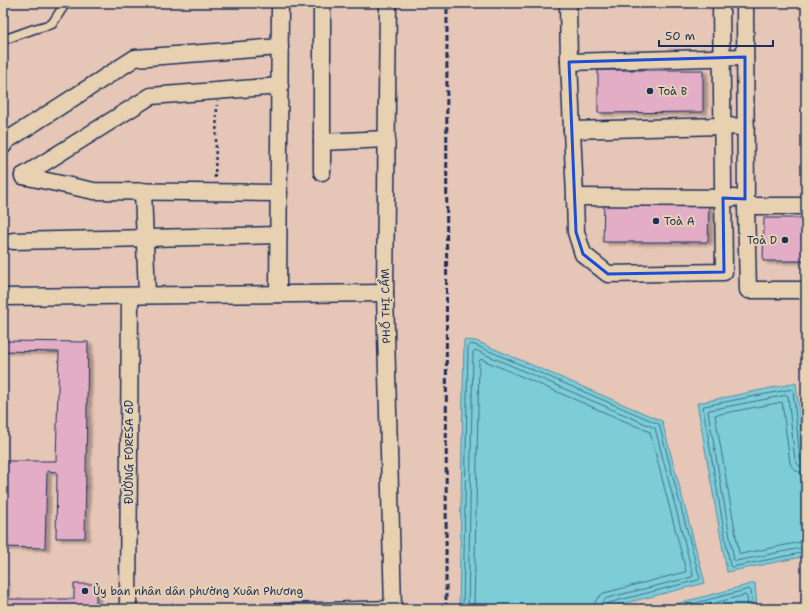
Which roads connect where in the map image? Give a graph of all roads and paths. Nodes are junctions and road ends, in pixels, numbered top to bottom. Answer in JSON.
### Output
{"nodes":[{"id":1,"x":68,"y":3,"type":"edge"},
{"id":2,"x":280,"y":3,"type":"edge"},
{"id":3,"x":322,"y":3,"type":"edge"},
{"id":4,"x":388,"y":3,"type":"edge"},
{"id":5,"x":568,"y":3,"type":"edge"},
{"id":6,"x":721,"y":3,"type":"edge"},
{"id":7,"x":745,"y":3,"type":"edge"},
{"id":8,"x":3,"y":40,"type":"edge"},
{"id":9,"x":280,"y":47,"type":"junction"},
{"id":10,"x":722,"y":57,"type":"junction"},
{"id":11,"x":745,"y":57,"type":"junction"},
{"id":12,"x":569,"y":62,"type":"junction"},
{"id":13,"x":280,"y":86,"type":"junction"},
{"id":14,"x":217,"y":91,"type":"junction"},
{"id":15,"x":722,"y":126,"type":"junction"},
{"id":16,"x":746,"y":127,"type":"junction"},
{"id":17,"x":572,"y":130,"type":"junction"},
{"id":18,"x":387,"y":139,"type":"junction"},
{"id":19,"x":322,"y":142,"type":"junction"},
{"id":20,"x":3,"y":146,"type":"edge"},
{"id":21,"x":322,"y":172,"type":"dead end"},
{"id":22,"x":143,"y":192,"type":"junction"},
{"id":23,"x":215,"y":192,"type":"junction"},
{"id":24,"x":278,"y":193,"type":"junction"},
{"id":25,"x":576,"y":197,"type":"junction"},
{"id":26,"x":723,"y":198,"type":"junction"},
{"id":27,"x":745,"y":202,"type":"junction"},
{"id":28,"x":806,"y":206,"type":"edge"},
{"id":29,"x":278,"y":235,"type":"junction"},
{"id":30,"x":146,"y":238,"type":"junction"},
{"id":31,"x":13,"y":241,"type":"dead end"},
{"id":32,"x":806,"y":290,"type":"edge"},
{"id":33,"x":385,"y":292,"type":"junction"},
{"id":34,"x":278,"y":294,"type":"junction"},
{"id":35,"x":147,"y":295,"type":"junction"},
{"id":36,"x":130,"y":296,"type":"junction"},
{"id":37,"x":3,"y":297,"type":"edge"},
{"id":38,"x":393,"y":607,"type":"edge"},
{"id":39,"x":128,"y":609,"type":"edge"},
{"id":40,"x":253,"y":609,"type":"edge"}],
"edges":[{"from":1,"to":8,"type":"lane"},
{"from":2,"to":9,"type":"street"},
{"from":3,"to":19,"type":"street"},
{"from":4,"to":18,"type":"street","name":"PHỐ THỊ CẨM"},
{"from":5,"to":12,"type":"street"},
{"from":6,"to":10,"type":"street"},
{"from":7,"to":11,"type":"street"},
{"from":9,"to":13,"type":"street"},
{"from":9,"to":20,"type":"street"},
{"from":10,"to":11,"type":"street"},
{"from":10,"to":12,"type":"street"},
{"from":10,"to":15,"type":"street"},
{"from":11,"to":16,"type":"street"},
{"from":12,"to":17,"type":"street"},
{"from":13,"to":14,"type":"street"},
{"from":13,"to":24,"type":"street"},
{"from":14,"to":22,"type":"street"},
{"from":14,"to":23,"type":"path"},
{"from":15,"to":16,"type":"street"},
{"from":15,"to":17,"type":"street"},
{"from":15,"to":26,"type":"street"},
{"from":16,"to":27,"type":"street"},
{"from":17,"to":25,"type":"street"},
{"from":18,"to":19,"type":"street"},
{"from":18,"to":33,"type":"street","name":"PHỐ THỊ CẨM"},
{"from":19,"to":21,"type":"street"},
{"from":22,"to":23,"type":"street"},
{"from":22,"to":30,"type":"street"},
{"from":23,"to":24,"type":"street"},
{"from":24,"to":29,"type":"street"},
{"from":25,"to":26,"type":"street"},
{"from":25,"to":26,"type":"street"},
{"from":26,"to":27,"type":"street"},
{"from":27,"to":28,"type":"street"},
{"from":27,"to":32,"type":"street"},
{"from":29,"to":30,"type":"street"},
{"from":29,"to":34,"type":"street"},
{"from":30,"to":31,"type":"street"},
{"from":30,"to":35,"type":"street"},
{"from":33,"to":34,"type":"street"},
{"from":33,"to":38,"type":"street","name":"PHỐ THỊ CẨM"},
{"from":34,"to":35,"type":"street"},
{"from":35,"to":36,"type":"street"},
{"from":36,"to":37,"type":"street"},
{"from":36,"to":39,"type":"street","name":"ĐƯỜNG FORESA 6D"},
{"from":38,"to":40,"type":"lane"}]}
